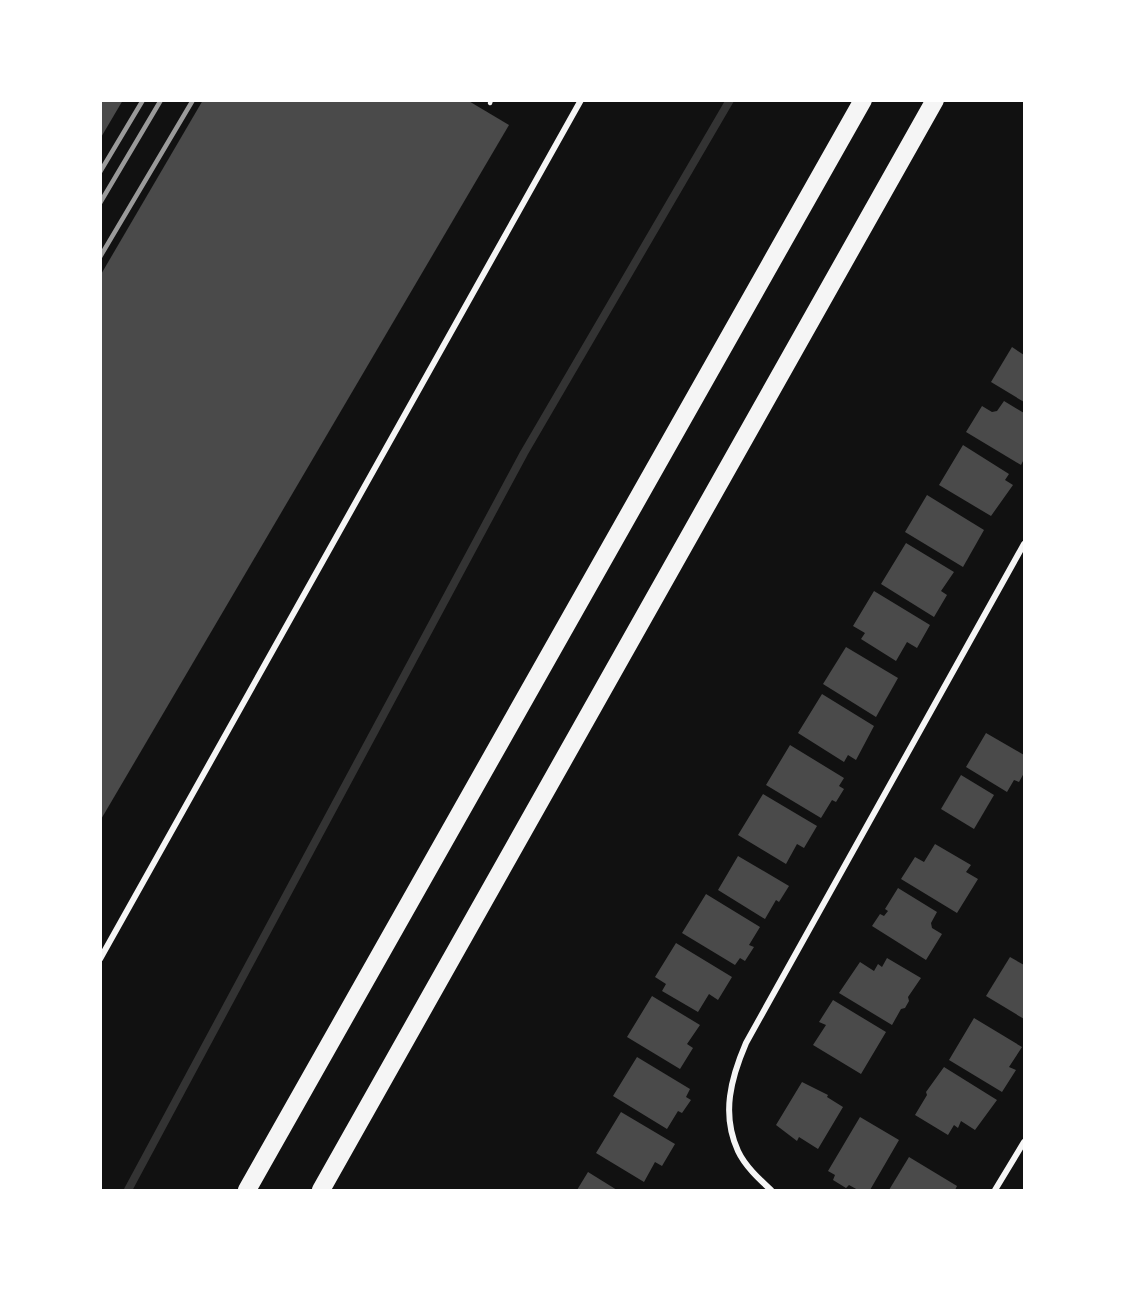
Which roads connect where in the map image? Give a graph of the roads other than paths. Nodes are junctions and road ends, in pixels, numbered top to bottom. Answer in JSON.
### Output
{"nodes":[{"id":1,"x":581,"y":100,"type":"edge"},
{"id":2,"x":863,"y":100,"type":"edge"},
{"id":3,"x":935,"y":100,"type":"edge"},
{"id":4,"x":1024,"y":544,"type":"edge"},
{"id":5,"x":100,"y":959,"type":"edge"},
{"id":6,"x":1024,"y":1142,"type":"edge"},
{"id":7,"x":246,"y":1191,"type":"edge"},
{"id":8,"x":321,"y":1191,"type":"edge"},
{"id":9,"x":771,"y":1191,"type":"edge"},
{"id":10,"x":995,"y":1191,"type":"edge"}],
"edges":[{"from":1,"to":5,"type":"street"},
{"from":2,"to":7,"type":"highway"},
{"from":3,"to":8,"type":"highway"},
{"from":4,"to":9,"type":"street"},
{"from":6,"to":10,"type":"street"}]}
